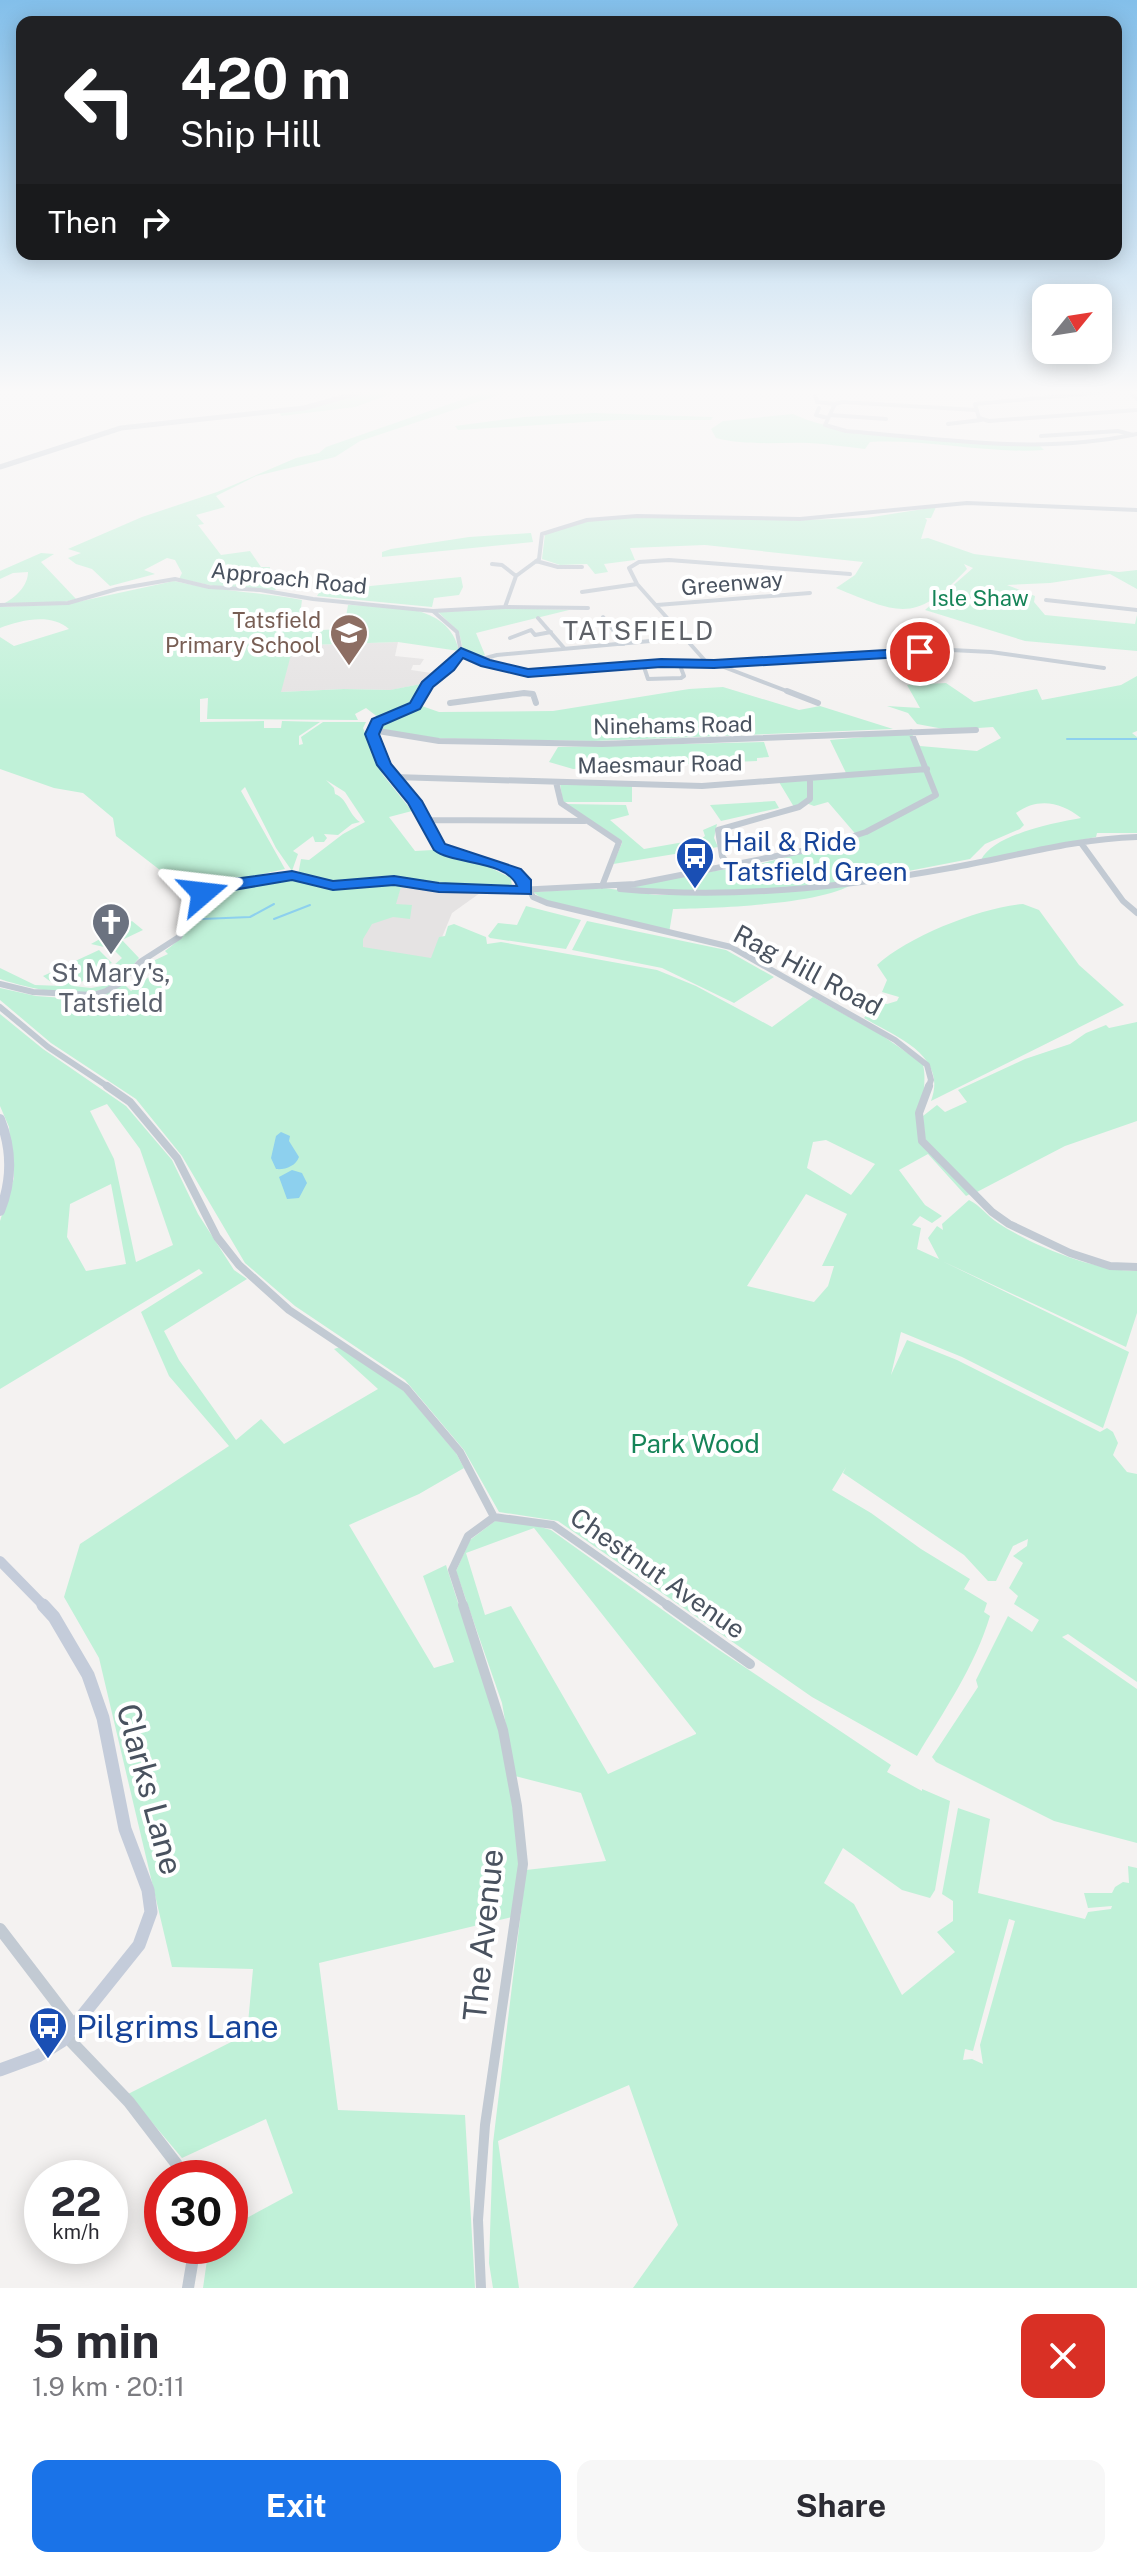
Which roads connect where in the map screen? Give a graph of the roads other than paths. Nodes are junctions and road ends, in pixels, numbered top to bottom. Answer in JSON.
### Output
{"nodes":[{"id":1,"x":1137,"y":510,"type":"edge"},
{"id":2,"x":536,"y":561,"type":"junction"},
{"id":3,"x":492,"y":564,"type":"dead end"},
{"id":4,"x":582,"y":567,"type":"dead end"},
{"id":5,"x":850,"y":574,"type":"dead end"},
{"id":6,"x":516,"y":576,"type":"junction"},
{"id":7,"x":637,"y":584,"type":"junction"},
{"id":8,"x":582,"y":592,"type":"dead end"},
{"id":9,"x":810,"y":593,"type":"dead end"},
{"id":10,"x":1046,"y":600,"type":"dead end"},
{"id":11,"x":0,"y":605,"type":"edge"},
{"id":12,"x":657,"y":605,"type":"junction"},
{"id":13,"x":505,"y":607,"type":"junction"},
{"id":14,"x":588,"y":608,"type":"dead end"},
{"id":15,"x":1137,"y":610,"type":"edge"},
{"id":16,"x":433,"y":611,"type":"junction"},
{"id":17,"x":603,"y":617,"type":"dead end"},
{"id":18,"x":538,"y":618,"type":"dead end"},
{"id":19,"x":551,"y":632,"type":"junction"},
{"id":20,"x":510,"y":638,"type":"dead end"},
{"id":21,"x":683,"y":638,"type":"junction"},
{"id":22,"x":624,"y":644,"type":"junction"},
{"id":23,"x":564,"y":648,"type":"junction"},
{"id":24,"x":461,"y":652,"type":"junction"},
{"id":25,"x":478,"y":660,"type":"junction"},
{"id":26,"x":679,"y":663,"type":"junction"},
{"id":27,"x":643,"y":664,"type":"junction"},
{"id":28,"x":711,"y":664,"type":"junction"},
{"id":29,"x":1104,"y":668,"type":"dead end"},
{"id":30,"x":521,"y":678,"type":"junction"},
{"id":31,"x":522,"y":692,"type":"junction"},
{"id":32,"x":450,"y":703,"type":"dead end"},
{"id":33,"x":536,"y":703,"type":"dead end"},
{"id":34,"x":818,"y":703,"type":"dead end"},
{"id":35,"x":372,"y":730,"type":"junction"},
{"id":36,"x":976,"y":730,"type":"dead end"},
{"id":37,"x":911,"y":732,"type":"junction"},
{"id":38,"x":927,"y":769,"type":"junction"},
{"id":39,"x":394,"y":777,"type":"junction"},
{"id":40,"x":810,"y":778,"type":"junction"},
{"id":41,"x":556,"y":782,"type":"junction"},
{"id":42,"x":426,"y":820,"type":"junction"},
{"id":43,"x":585,"y":821,"type":"junction"},
{"id":44,"x":1137,"y":837,"type":"edge"},
{"id":45,"x":1081,"y":843,"type":"junction"},
{"id":46,"x":729,"y":866,"type":"junction"},
{"id":47,"x":602,"y":886,"type":"junction"},
{"id":48,"x":528,"y":891,"type":"junction"},
{"id":49,"x":1137,"y":913,"type":"edge"},
{"id":50,"x":0,"y":984,"type":"edge"},
{"id":51,"x":0,"y":1007,"type":"edge"},
{"id":52,"x":0,"y":1119,"type":"edge"},
{"id":53,"x":0,"y":1211,"type":"edge"},
{"id":54,"x":1137,"y":1267,"type":"edge"},
{"id":55,"x":494,"y":1517,"type":"junction"},
{"id":56,"x":0,"y":1561,"type":"edge"},
{"id":57,"x":750,"y":1664,"type":"dead end"},
{"id":58,"x":0,"y":1929,"type":"edge"},
{"id":59,"x":70,"y":2031,"type":"junction"},
{"id":60,"x":0,"y":2070,"type":"edge"},
{"id":61,"x":173,"y":2160,"type":"edge"},
{"id":62,"x":192,"y":2264,"type":"edge"},
{"id":63,"x":188,"y":2288,"type":"edge"},
{"id":64,"x":481,"y":2288,"type":"edge"}],
"edges":[{"from":1,"to":2,"type":"street"},
{"from":2,"to":4,"type":"street"},
{"from":2,"to":6,"type":"street"},
{"from":3,"to":6,"type":"street"},
{"from":5,"to":7,"type":"street"},
{"from":6,"to":13,"type":"street"},
{"from":7,"to":8,"type":"street"},
{"from":7,"to":12,"type":"street"},
{"from":9,"to":12,"type":"street","name":"Greenway"},
{"from":10,"to":15,"type":"street"},
{"from":11,"to":16,"type":"street","name":"Approach Road"},
{"from":12,"to":21,"type":"street"},
{"from":13,"to":14,"type":"street","name":"Approach Road"},
{"from":13,"to":16,"type":"street","name":"Approach Road"},
{"from":16,"to":24,"type":"street"},
{"from":17,"to":22,"type":"street"},
{"from":18,"to":19,"type":"street"},
{"from":19,"to":20,"type":"street"},
{"from":19,"to":23,"type":"street"},
{"from":21,"to":22,"type":"street"},
{"from":21,"to":28,"type":"street"},
{"from":22,"to":23,"type":"street"},
{"from":23,"to":25,"type":"street"},
{"from":24,"to":25,"type":"street"},
{"from":24,"to":35,"type":"street"},
{"from":25,"to":30,"type":"street"},
{"from":26,"to":27,"type":"street"},
{"from":26,"to":27,"type":"street"},
{"from":26,"to":28,"type":"street"},
{"from":27,"to":30,"type":"street"},
{"from":28,"to":29,"type":"street"},
{"from":28,"to":34,"type":"street"},
{"from":30,"to":31,"type":"street"},
{"from":31,"to":32,"type":"street"},
{"from":31,"to":33,"type":"street"},
{"from":35,"to":37,"type":"street","name":"Ninehams Road"},
{"from":35,"to":39,"type":"street"},
{"from":36,"to":37,"type":"street","name":"Ninehams Road"},
{"from":37,"to":38,"type":"street"},
{"from":38,"to":40,"type":"street","name":"Maesmaur Road"},
{"from":38,"to":46,"type":"street"},
{"from":39,"to":41,"type":"street","name":"Maesmaur Road"},
{"from":39,"to":42,"type":"street"},
{"from":40,"to":41,"type":"street","name":"Maesmaur Road"},
{"from":40,"to":46,"type":"street"},
{"from":41,"to":43,"type":"street"},
{"from":42,"to":43,"type":"street"},
{"from":42,"to":48,"type":"street"},
{"from":43,"to":47,"type":"street"},
{"from":44,"to":45,"type":"street"},
{"from":45,"to":47,"type":"street"},
{"from":45,"to":49,"type":"street"},
{"from":46,"to":47,"type":"street"},
{"from":47,"to":48,"type":"street"},
{"from":48,"to":50,"type":"street"},
{"from":48,"to":54,"type":"street","name":"Rag Hill Road"},
{"from":51,"to":55,"type":"street"},
{"from":52,"to":53,"type":"main road"},
{"from":55,"to":57,"type":"street","name":"Chestnut Avenue"},
{"from":55,"to":64,"type":"street","name":"The Avenue"},
{"from":56,"to":59,"type":"main road","name":"Clarks Lane"},
{"from":58,"to":59,"type":"street"},
{"from":59,"to":60,"type":"main road","name":"Clarks Lane"},
{"from":59,"to":61,"type":"street"},
{"from":62,"to":63,"type":"street"}]}
